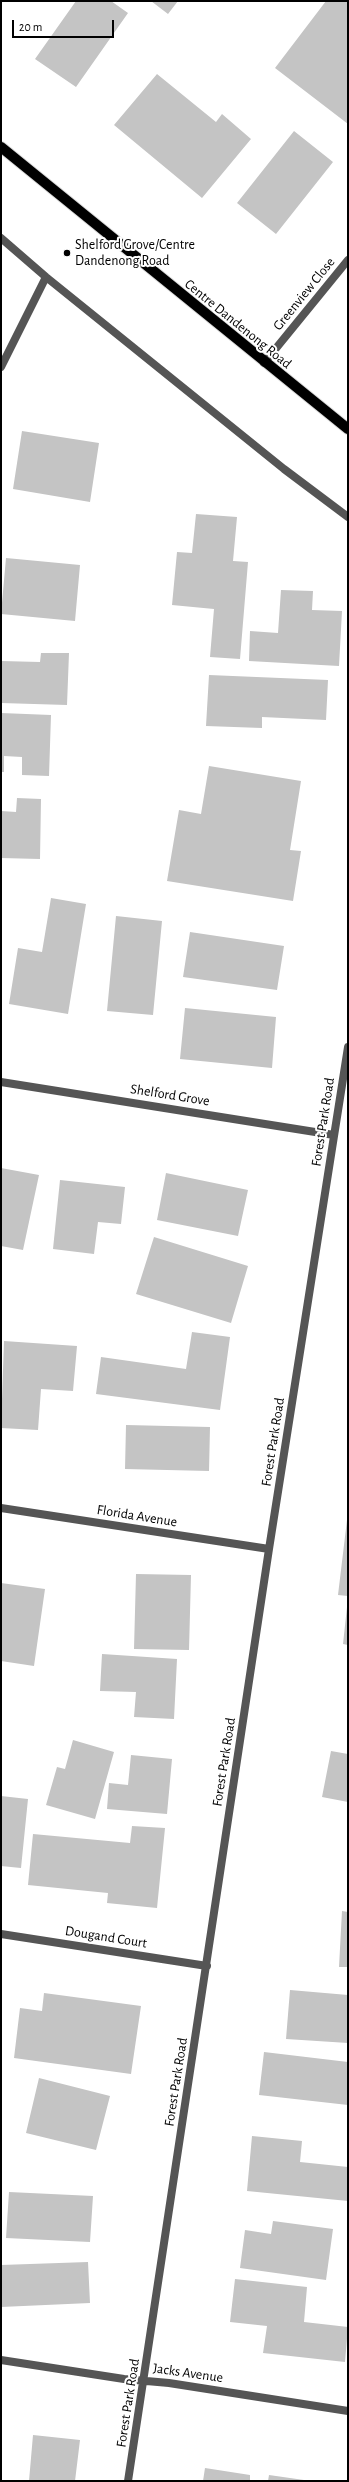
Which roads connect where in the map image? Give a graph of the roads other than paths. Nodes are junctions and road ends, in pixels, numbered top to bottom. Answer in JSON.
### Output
{"nodes":[{"id":1,"x":1,"y":148,"type":"edge"},
{"id":2,"x":1,"y":238,"type":"edge"},
{"id":3,"x":348,"y":260,"type":"edge"},
{"id":4,"x":46,"y":277,"type":"junction"},
{"id":5,"x":264,"y":363,"type":"junction"},
{"id":6,"x":1,"y":366,"type":"edge"},
{"id":7,"x":348,"y":429,"type":"edge"},
{"id":8,"x":348,"y":517,"type":"edge"},
{"id":9,"x":348,"y":1047,"type":"edge"},
{"id":10,"x":1,"y":1082,"type":"edge"},
{"id":11,"x":334,"y":1135,"type":"junction"},
{"id":12,"x":1,"y":1508,"type":"edge"},
{"id":13,"x":269,"y":1549,"type":"junction"},
{"id":14,"x":1,"y":1934,"type":"edge"},
{"id":15,"x":207,"y":1966,"type":"junction"},
{"id":16,"x":1,"y":2360,"type":"edge"},
{"id":17,"x":144,"y":2380,"type":"junction"},
{"id":18,"x":348,"y":2411,"type":"edge"},
{"id":19,"x":128,"y":2481,"type":"edge"}],
"edges":[{"from":1,"to":5,"type":"main road","name":"Centre Dandenong Road"},
{"from":2,"to":4,"type":"street"},
{"from":3,"to":5,"type":"street","name":"Greenview Close"},
{"from":4,"to":6,"type":"street"},
{"from":4,"to":8,"type":"street"},
{"from":5,"to":7,"type":"main road","name":"Centre Dandenong Road"},
{"from":9,"to":11,"type":"street","name":"Forest Park Road"},
{"from":10,"to":11,"type":"street","name":"Shelford Grove"},
{"from":11,"to":13,"type":"street","name":"Forest Park Road"},
{"from":12,"to":13,"type":"street","name":"Florida Avenue"},
{"from":13,"to":15,"type":"street","name":"Forest Park Road"},
{"from":14,"to":15,"type":"street","name":"Dougand Court"},
{"from":15,"to":17,"type":"street","name":"Forest Park Road"},
{"from":16,"to":17,"type":"street","name":"Jacks Avenue"},
{"from":17,"to":18,"type":"street","name":"Jacks Avenue"},
{"from":17,"to":19,"type":"street","name":"Forest Park Road"}]}
